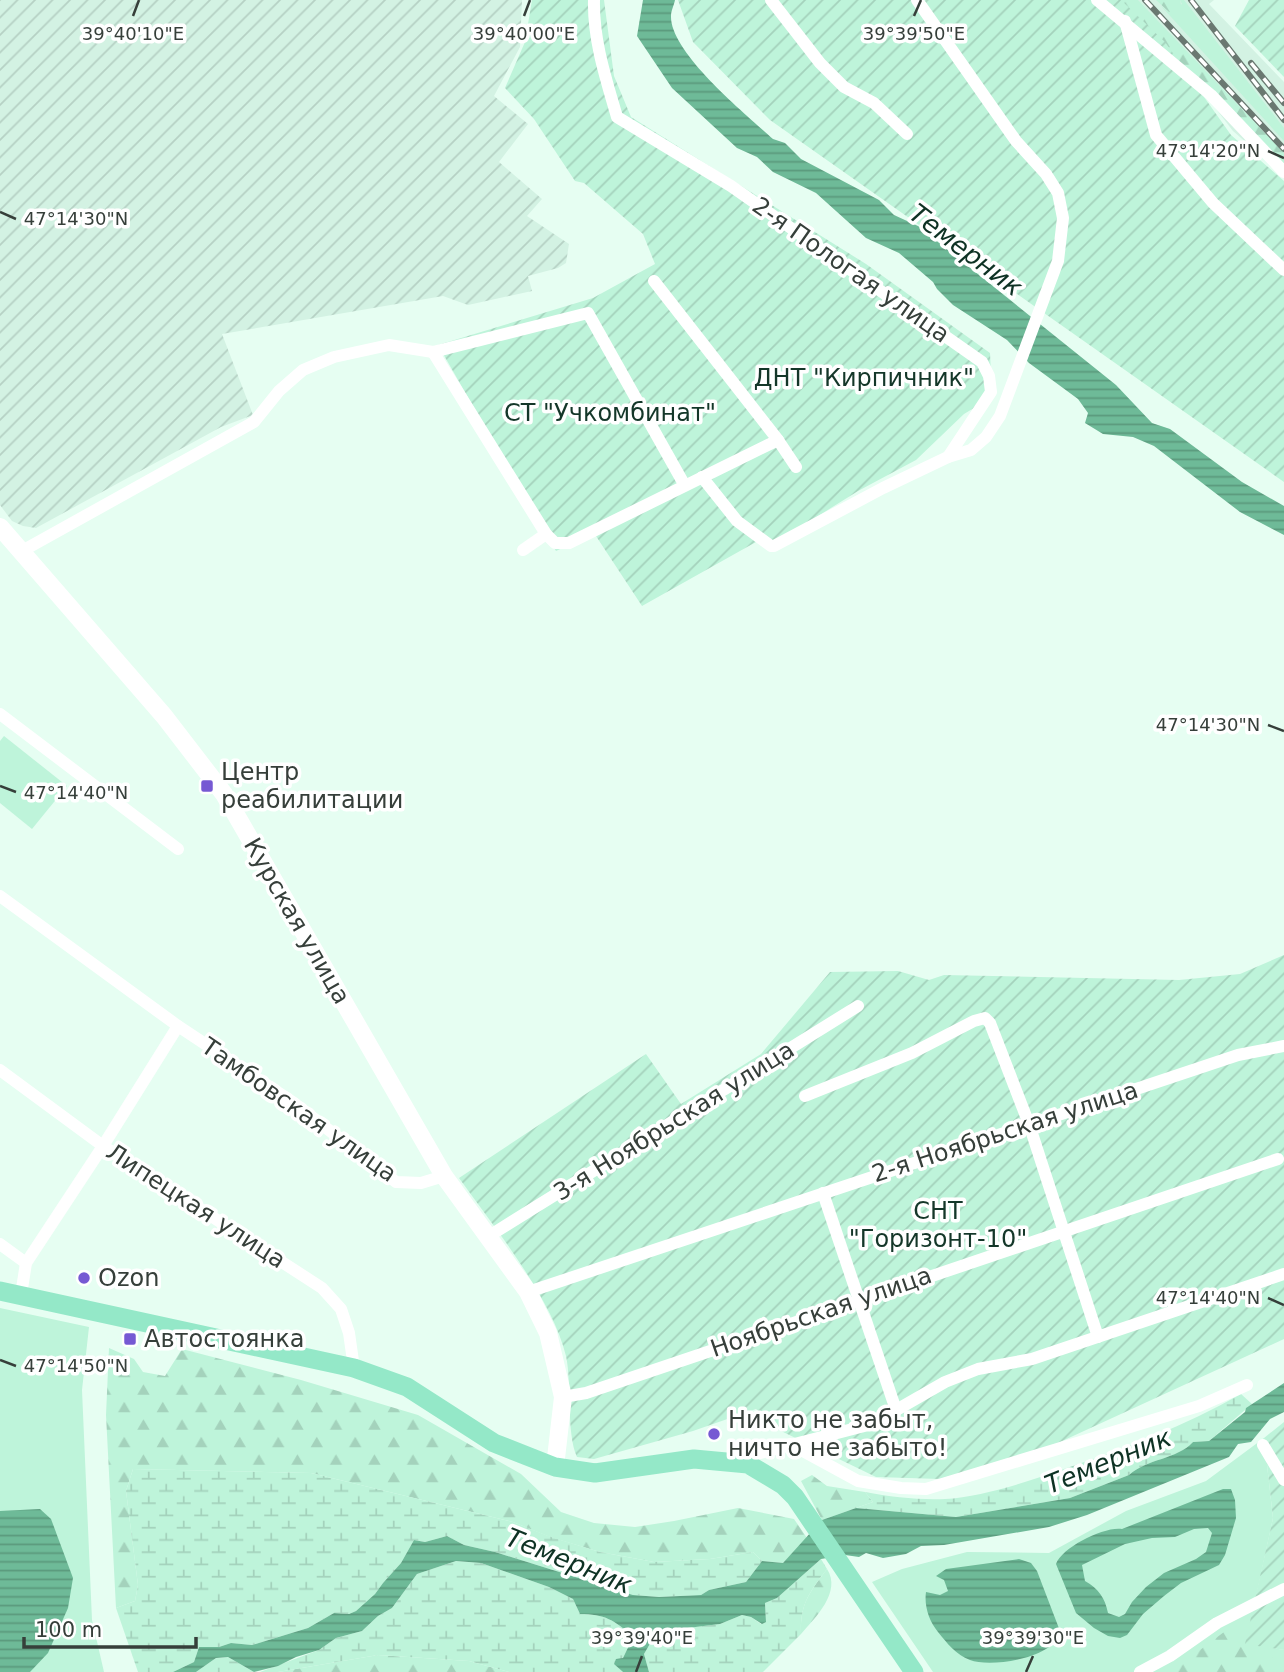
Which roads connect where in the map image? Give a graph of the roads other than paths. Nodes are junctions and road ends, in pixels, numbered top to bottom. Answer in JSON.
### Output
{"nodes":[{"id":1,"x":594,"y":0,"type":"edge"},
{"id":2,"x":771,"y":0,"type":"edge"},
{"id":3,"x":917,"y":0,"type":"edge"},
{"id":4,"x":1097,"y":0,"type":"edge"},
{"id":5,"x":1125,"y":21,"type":"junction"},
{"id":6,"x":907,"y":134,"type":"dead end"},
{"id":7,"x":1284,"y":172,"type":"edge"},
{"id":8,"x":1284,"y":270,"type":"edge"},
{"id":9,"x":654,"y":281,"type":"dead end"},
{"id":10,"x":433,"y":352,"type":"junction"},
{"id":11,"x":778,"y":440,"type":"junction"},
{"id":12,"x":948,"y":457,"type":"junction"},
{"id":13,"x":796,"y":467,"type":"dead end"},
{"id":14,"x":702,"y":477,"type":"junction"},
{"id":15,"x":684,"y":484,"type":"junction"},
{"id":16,"x":0,"y":527,"type":"edge"},
{"id":17,"x":546,"y":534,"type":"junction"},
{"id":18,"x":523,"y":550,"type":"dead end"},
{"id":19,"x":22,"y":551,"type":"junction"},
{"id":20,"x":0,"y":714,"type":"edge"},
{"id":21,"x":178,"y":849,"type":"dead end"},
{"id":22,"x":0,"y":896,"type":"edge"},
{"id":23,"x":858,"y":1006,"type":"dead end"},
{"id":24,"x":177,"y":1026,"type":"junction"},
{"id":25,"x":1284,"y":1045,"type":"edge"},
{"id":26,"x":0,"y":1070,"type":"edge"},
{"id":27,"x":805,"y":1096,"type":"dead end"},
{"id":28,"x":1029,"y":1124,"type":"junction"},
{"id":29,"x":103,"y":1146,"type":"junction"},
{"id":30,"x":1278,"y":1159,"type":"dead end"},
{"id":31,"x":444,"y":1176,"type":"junction"},
{"id":32,"x":823,"y":1193,"type":"junction"},
{"id":33,"x":1063,"y":1230,"type":"junction"},
{"id":34,"x":489,"y":1236,"type":"junction"},
{"id":35,"x":0,"y":1244,"type":"edge"},
{"id":36,"x":26,"y":1263,"type":"junction"},
{"id":37,"x":1284,"y":1274,"type":"edge"},
{"id":38,"x":0,"y":1291,"type":"edge"},
{"id":39,"x":528,"y":1292,"type":"junction"},
{"id":40,"x":21,"y":1295,"type":"junction"},
{"id":41,"x":858,"y":1299,"type":"junction"},
{"id":42,"x":1098,"y":1337,"type":"junction"},
{"id":43,"x":354,"y":1368,"type":"junction"},
{"id":44,"x":1247,"y":1385,"type":"dead end"},
{"id":45,"x":563,"y":1397,"type":"junction"},
{"id":46,"x":896,"y":1410,"type":"junction"},
{"id":47,"x":790,"y":1444,"type":"junction"},
{"id":48,"x":1264,"y":1445,"type":"dead end"},
{"id":49,"x":726,"y":1462,"type":"junction"},
{"id":50,"x":555,"y":1466,"type":"junction"},
{"id":51,"x":1284,"y":1480,"type":"edge"},
{"id":52,"x":1284,"y":1588,"type":"edge"},
{"id":53,"x":914,"y":1672,"type":"edge"},
{"id":54,"x":1140,"y":1672,"type":"edge"}],
"edges":[{"from":1,"to":12,"type":"street","name":"2-я Пологая улица"},
{"from":2,"to":6,"type":"street"},
{"from":3,"to":12,"type":"street"},
{"from":4,"to":5,"type":"street"},
{"from":5,"to":7,"type":"street"},
{"from":5,"to":8,"type":"street"},
{"from":9,"to":11,"type":"street"},
{"from":10,"to":15,"type":"street"},
{"from":10,"to":17,"type":"street"},
{"from":10,"to":19,"type":"street"},
{"from":11,"to":13,"type":"street"},
{"from":11,"to":14,"type":"street"},
{"from":12,"to":14,"type":"street"},
{"from":14,"to":15,"type":"street"},
{"from":15,"to":17,"type":"street"},
{"from":16,"to":19,"type":"street","name":"Курская улица"},
{"from":17,"to":18,"type":"street"},
{"from":19,"to":31,"type":"street","name":"Курская улица"},
{"from":20,"to":21,"type":"street"},
{"from":22,"to":24,"type":"street","name":"Тамбовская улица"},
{"from":23,"to":34,"type":"street","name":"3-я Ноябрьская улица"},
{"from":24,"to":29,"type":"street"},
{"from":24,"to":31,"type":"street","name":"Тамбовская улица"},
{"from":25,"to":28,"type":"street","name":"2-я Ноябрьская улица"},
{"from":26,"to":29,"type":"street","name":"Липецкая улица"},
{"from":27,"to":28,"type":"street"},
{"from":28,"to":32,"type":"street","name":"2-я Ноябрьская улица"},
{"from":28,"to":33,"type":"street"},
{"from":29,"to":36,"type":"street"},
{"from":29,"to":43,"type":"street","name":"Липецкая улица"},
{"from":30,"to":33,"type":"street","name":"Ноябрьская улица"},
{"from":31,"to":34,"type":"street"},
{"from":32,"to":39,"type":"street","name":"2-я Ноябрьская улица"},
{"from":32,"to":41,"type":"street"},
{"from":33,"to":41,"type":"street","name":"Ноябрьская улица"},
{"from":33,"to":42,"type":"street"},
{"from":34,"to":39,"type":"street"},
{"from":35,"to":36,"type":"street"},
{"from":36,"to":40,"type":"street"},
{"from":37,"to":42,"type":"street"},
{"from":38,"to":40,"type":"main road"},
{"from":39,"to":45,"type":"street"},
{"from":40,"to":43,"type":"main road"},
{"from":41,"to":45,"type":"street","name":"Ноябрьская улица"},
{"from":41,"to":46,"type":"street"},
{"from":42,"to":46,"type":"street"},
{"from":43,"to":50,"type":"main road"},
{"from":44,"to":47,"type":"street"},
{"from":45,"to":50,"type":"street"},
{"from":46,"to":47,"type":"street"},
{"from":47,"to":49,"type":"street"},
{"from":48,"to":51,"type":"street"},
{"from":49,"to":50,"type":"main road"},
{"from":49,"to":53,"type":"main road"},
{"from":52,"to":54,"type":"street"}]}
